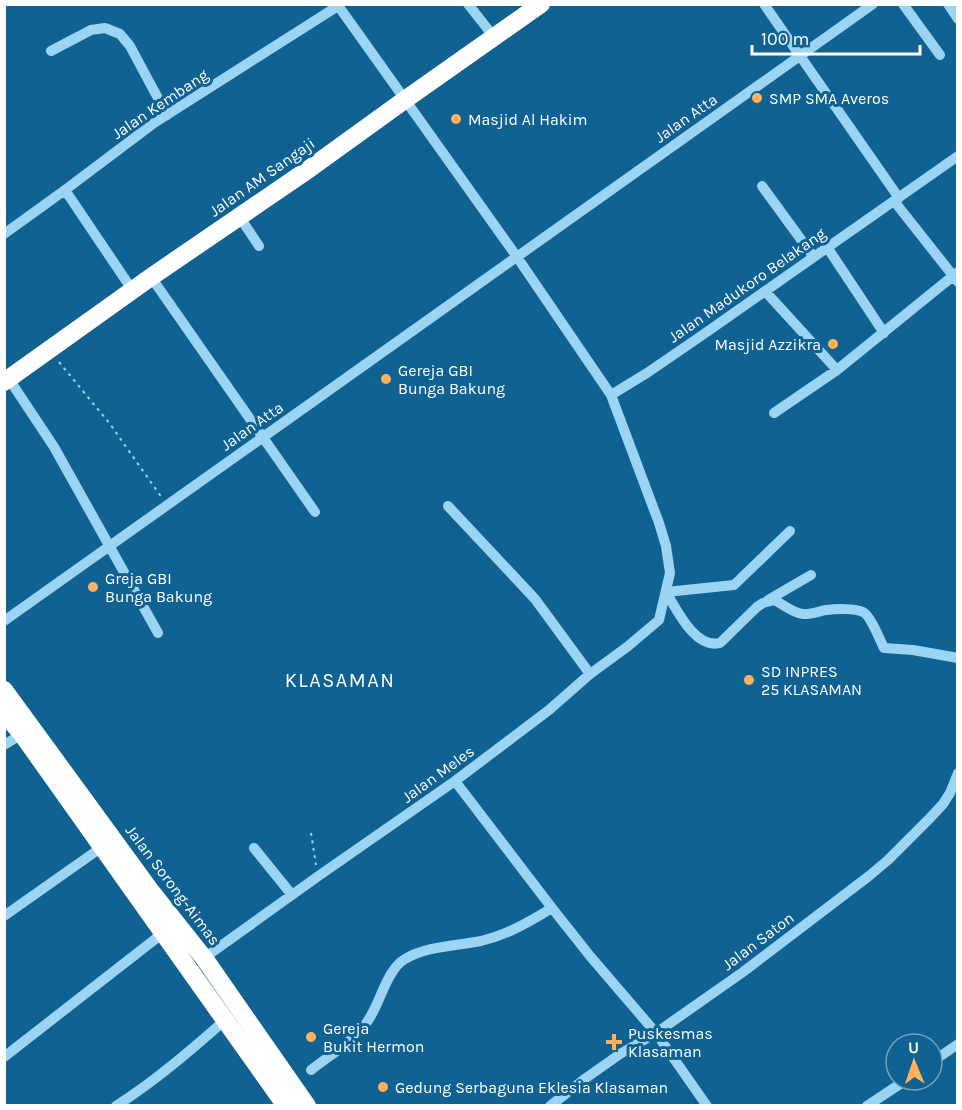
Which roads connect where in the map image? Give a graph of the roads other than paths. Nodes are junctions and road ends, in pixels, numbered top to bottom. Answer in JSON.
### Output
{"nodes":[{"id":1,"x":468,"y":4,"type":"edge"},
{"id":2,"x":542,"y":4,"type":"edge"},
{"id":3,"x":764,"y":4,"type":"edge"},
{"id":4,"x":873,"y":4,"type":"edge"},
{"id":5,"x":903,"y":4,"type":"edge"},
{"id":6,"x":948,"y":4,"type":"edge"},
{"id":7,"x":338,"y":5,"type":"edge"},
{"id":8,"x":957,"y":19,"type":"edge"},
{"id":9,"x":495,"y":37,"type":"junction"},
{"id":10,"x":51,"y":51,"type":"dead end"},
{"id":11,"x":940,"y":55,"type":"dead end"},
{"id":12,"x":799,"y":56,"type":"junction"},
{"id":13,"x":403,"y":95,"type":"junction"},
{"id":14,"x":167,"y":115,"type":"junction"},
{"id":15,"x":957,"y":156,"type":"edge"},
{"id":16,"x":762,"y":186,"type":"dead end"},
{"id":17,"x":65,"y":190,"type":"junction"},
{"id":18,"x":897,"y":200,"type":"junction"},
{"id":19,"x":239,"y":216,"type":"junction"},
{"id":20,"x":4,"y":234,"type":"edge"},
{"id":21,"x":259,"y":246,"type":"dead end"},
{"id":22,"x":827,"y":247,"type":"junction"},
{"id":23,"x":517,"y":256,"type":"junction"},
{"id":24,"x":813,"y":256,"type":"junction"},
{"id":25,"x":151,"y":277,"type":"junction"},
{"id":26,"x":956,"y":277,"type":"edge"},
{"id":27,"x":133,"y":291,"type":"junction"},
{"id":28,"x":765,"y":291,"type":"junction"},
{"id":29,"x":884,"y":333,"type":"junction"},
{"id":30,"x":837,"y":370,"type":"junction"},
{"id":31,"x":7,"y":380,"type":"edge"},
{"id":32,"x":611,"y":395,"type":"junction"},
{"id":33,"x":774,"y":413,"type":"dead end"},
{"id":34,"x":263,"y":437,"type":"junction"},
{"id":35,"x":448,"y":506,"type":"dead end"},
{"id":36,"x":315,"y":512,"type":"dead end"},
{"id":37,"x":790,"y":531,"type":"dead end"},
{"id":38,"x":109,"y":547,"type":"junction"},
{"id":39,"x":811,"y":575,"type":"dead end"},
{"id":40,"x":666,"y":592,"type":"junction"},
{"id":41,"x":768,"y":600,"type":"junction"},
{"id":42,"x":4,"y":621,"type":"edge"},
{"id":43,"x":158,"y":633,"type":"dead end"},
{"id":44,"x":957,"y":658,"type":"edge"},
{"id":45,"x":590,"y":674,"type":"junction"},
{"id":46,"x":4,"y":690,"type":"edge"},
{"id":47,"x":4,"y":713,"type":"edge"},
{"id":48,"x":22,"y":735,"type":"junction"},
{"id":49,"x":4,"y":745,"type":"edge"},
{"id":50,"x":957,"y":773,"type":"edge"},
{"id":51,"x":455,"y":781,"type":"junction"},
{"id":52,"x":102,"y":847,"type":"junction"},
{"id":53,"x":254,"y":848,"type":"dead end"},
{"id":54,"x":292,"y":895,"type":"junction"},
{"id":55,"x":552,"y":908,"type":"junction"},
{"id":56,"x":4,"y":916,"type":"edge"},
{"id":57,"x":163,"y":933,"type":"junction"},
{"id":58,"x":204,"y":958,"type":"junction"},
{"id":59,"x":224,"y":1021,"type":"junction"},
{"id":60,"x":656,"y":1033,"type":"junction"},
{"id":61,"x":957,"y":1044,"type":"edge"},
{"id":62,"x":944,"y":1053,"type":"edge"},
{"id":63,"x":4,"y":1057,"type":"edge"},
{"id":64,"x":311,"y":1070,"type":"dead end"},
{"id":65,"x":888,"y":1092,"type":"edge"},
{"id":66,"x":291,"y":1102,"type":"edge"},
{"id":67,"x":116,"y":1106,"type":"edge"},
{"id":68,"x":550,"y":1106,"type":"edge"},
{"id":69,"x":707,"y":1106,"type":"edge"},
{"id":70,"x":867,"y":1106,"type":"edge"}],
"edges":[{"from":1,"to":9,"type":"street"},
{"from":2,"to":9,"type":"highway","name":"Jalan AM Sangaji"},
{"from":3,"to":12,"type":"street"},
{"from":4,"to":12,"type":"street","name":"Jalan Atta"},
{"from":5,"to":11,"type":"street"},
{"from":6,"to":8,"type":"street"},
{"from":7,"to":13,"type":"street"},
{"from":7,"to":14,"type":"street","name":"Jalan Kembang"},
{"from":9,"to":13,"type":"highway","name":"Jalan AM Sangaji"},
{"from":10,"to":14,"type":"street"},
{"from":12,"to":18,"type":"street"},
{"from":12,"to":23,"type":"street","name":"Jalan Atta"},
{"from":13,"to":19,"type":"highway","name":"Jalan AM Sangaji"},
{"from":13,"to":23,"type":"street"},
{"from":14,"to":17,"type":"street","name":"Jalan Kembang"},
{"from":15,"to":18,"type":"street","name":"Jalan Madukoro Belakang"},
{"from":16,"to":24,"type":"street"},
{"from":17,"to":20,"type":"street","name":"Jalan Kembang"},
{"from":17,"to":27,"type":"street"},
{"from":18,"to":22,"type":"street","name":"Jalan Madukoro Belakang"},
{"from":18,"to":26,"type":"street"},
{"from":19,"to":21,"type":"street"},
{"from":19,"to":25,"type":"highway","name":"Jalan AM Sangaji"},
{"from":22,"to":24,"type":"street","name":"Jalan Madukoro Belakang"},
{"from":22,"to":29,"type":"street"},
{"from":23,"to":32,"type":"street"},
{"from":23,"to":34,"type":"street","name":"Jalan Atta"},
{"from":24,"to":28,"type":"street","name":"Jalan Madukoro Belakang"},
{"from":25,"to":27,"type":"highway","name":"Jalan AM Sangaji"},
{"from":25,"to":34,"type":"street"},
{"from":26,"to":29,"type":"street"},
{"from":27,"to":31,"type":"highway","name":"Jalan AM Sangaji"},
{"from":28,"to":30,"type":"street"},
{"from":28,"to":32,"type":"street","name":"Jalan Madukoro Belakang"},
{"from":29,"to":30,"type":"street"},
{"from":30,"to":33,"type":"street"},
{"from":31,"to":38,"type":"street"},
{"from":32,"to":40,"type":"street","name":"Jalan Meles"},
{"from":34,"to":36,"type":"street"},
{"from":34,"to":38,"type":"street","name":"Jalan Atta"},
{"from":35,"to":45,"type":"street"},
{"from":37,"to":40,"type":"street"},
{"from":38,"to":42,"type":"street","name":"Jalan Atta"},
{"from":38,"to":43,"type":"street"},
{"from":39,"to":41,"type":"street"},
{"from":40,"to":41,"type":"street"},
{"from":40,"to":45,"type":"street","name":"Jalan Meles"},
{"from":41,"to":44,"type":"street"},
{"from":45,"to":51,"type":"street","name":"Jalan Meles"},
{"from":46,"to":58,"type":"highway","name":"Jalan Sorong-Aimas"},
{"from":47,"to":48,"type":"highway","name":"Jalan Sorong-Aimas"},
{"from":48,"to":49,"type":"street"},
{"from":48,"to":52,"type":"highway","name":"Jalan Sorong-Aimas"},
{"from":50,"to":60,"type":"street","name":"Jalan Saton"},
{"from":51,"to":54,"type":"street","name":"Jalan Meles"},
{"from":51,"to":55,"type":"street"},
{"from":52,"to":56,"type":"street"},
{"from":52,"to":57,"type":"highway","name":"Jalan Sorong-Aimas"},
{"from":53,"to":54,"type":"street"},
{"from":54,"to":58,"type":"street","name":"Jalan Meles"},
{"from":55,"to":60,"type":"street"},
{"from":55,"to":64,"type":"street"},
{"from":57,"to":59,"type":"highway","name":"Jalan Sorong-Aimas"},
{"from":57,"to":63,"type":"street"},
{"from":58,"to":66,"type":"highway","name":"Jalan Sorong-Aimas"},
{"from":59,"to":66,"type":"highway","name":"Jalan Sorong-Aimas"},
{"from":59,"to":67,"type":"street"},
{"from":60,"to":68,"type":"street","name":"Jalan Saton"},
{"from":60,"to":69,"type":"street"},
{"from":61,"to":62,"type":"street"},
{"from":65,"to":70,"type":"street"}]}
